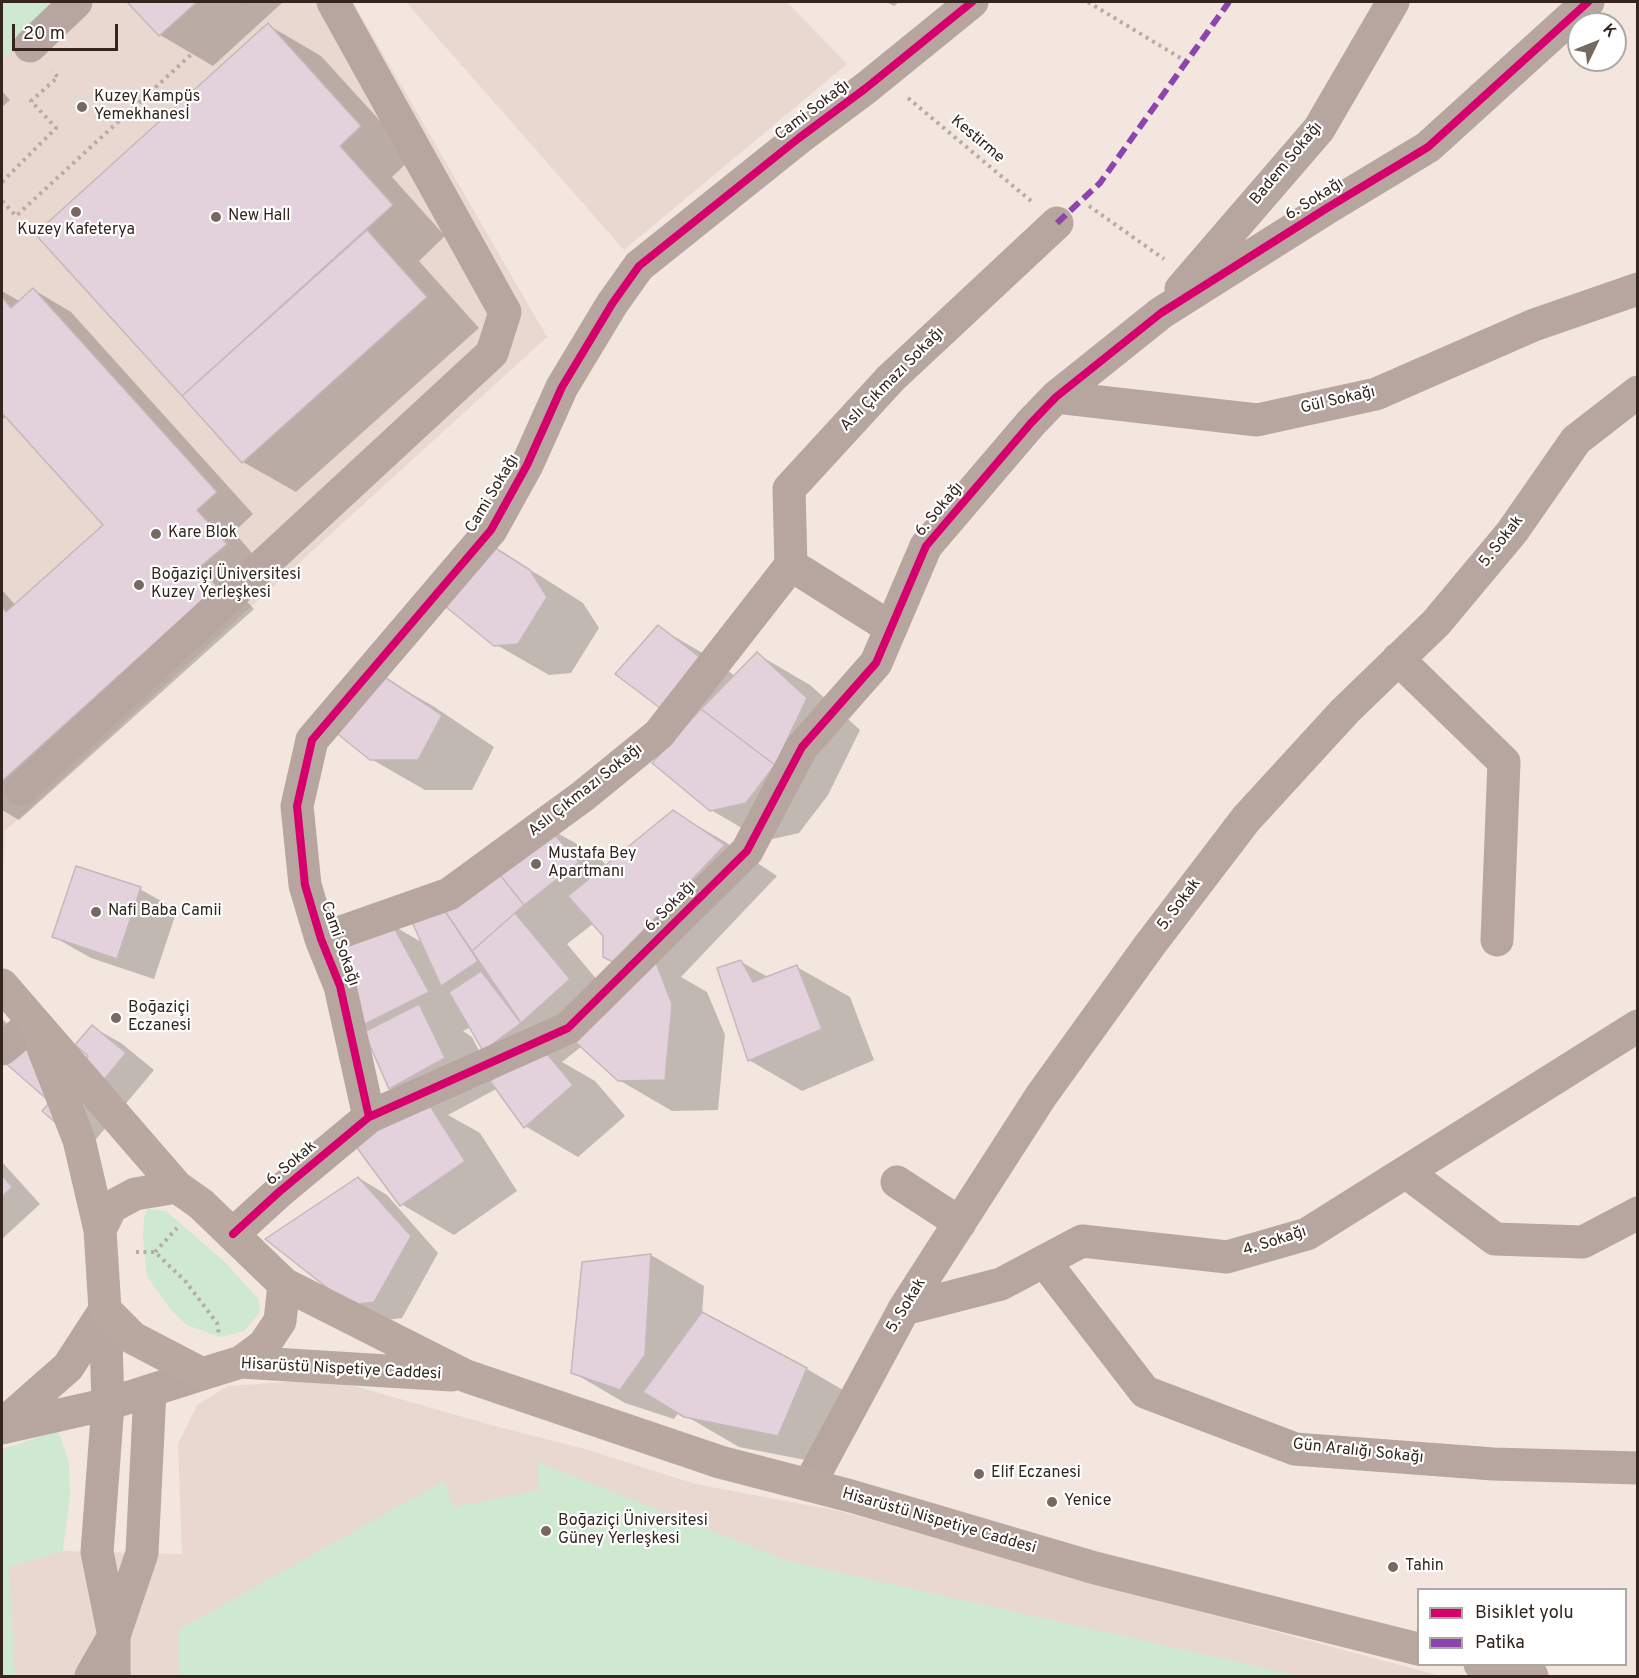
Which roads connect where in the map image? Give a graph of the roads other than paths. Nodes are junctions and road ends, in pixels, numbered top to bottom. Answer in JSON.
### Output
{"nodes":[{"id":1,"x":76,"y":2,"type":"edge"},
{"id":2,"x":333,"y":2,"type":"edge"},
{"id":3,"x":972,"y":2,"type":"edge"},
{"id":4,"x":1393,"y":2,"type":"edge"},
{"id":5,"x":1588,"y":2,"type":"edge"},
{"id":6,"x":30,"y":46,"type":"road end"},
{"id":7,"x":1057,"y":223,"type":"road end"},
{"id":8,"x":1638,"y":289,"type":"edge"},
{"id":9,"x":1161,"y":313,"type":"junction"},
{"id":10,"x":1638,"y":392,"type":"edge"},
{"id":11,"x":1056,"y":397,"type":"junction"},
{"id":12,"x":791,"y":565,"type":"junction"},
{"id":13,"x":891,"y":628,"type":"junction"},
{"id":14,"x":1398,"y":659,"type":"junction"},
{"id":15,"x":21,"y":789,"type":"dead end"},
{"id":16,"x":321,"y":939,"type":"junction"},
{"id":17,"x":1497,"y":940,"type":"dead end"},
{"id":18,"x":2,"y":985,"type":"edge"},
{"id":19,"x":33,"y":1023,"type":"junction"},
{"id":20,"x":1638,"y":1026,"type":"edge"},
{"id":21,"x":2,"y":1048,"type":"edge"},
{"id":22,"x":369,"y":1117,"type":"junction"},
{"id":23,"x":1406,"y":1172,"type":"junction"},
{"id":24,"x":897,"y":1182,"type":"dead end"},
{"id":25,"x":177,"y":1187,"type":"junction"},
{"id":26,"x":1638,"y":1213,"type":"edge"},
{"id":27,"x":960,"y":1223,"type":"junction"},
{"id":28,"x":234,"y":1234,"type":"junction"},
{"id":29,"x":100,"y":1241,"type":"junction"},
{"id":30,"x":1044,"y":1261,"type":"junction"},
{"id":31,"x":284,"y":1284,"type":"junction"},
{"id":32,"x":904,"y":1309,"type":"junction"},
{"id":33,"x":105,"y":1310,"type":"junction"},
{"id":34,"x":223,"y":1368,"type":"junction"},
{"id":35,"x":466,"y":1376,"type":"junction"},
{"id":36,"x":150,"y":1391,"type":"junction"},
{"id":37,"x":108,"y":1404,"type":"junction"},
{"id":38,"x":2,"y":1427,"type":"edge"},
{"id":39,"x":1638,"y":1468,"type":"edge"},
{"id":40,"x":808,"y":1485,"type":"junction"},
{"id":41,"x":114,"y":1636,"type":"junction"},
{"id":42,"x":1417,"y":1648,"type":"edge"},
{"id":43,"x":1484,"y":1666,"type":"edge"},
{"id":44,"x":91,"y":1677,"type":"edge"},
{"id":45,"x":114,"y":1677,"type":"edge"},
{"id":46,"x":1532,"y":1677,"type":"edge"}],
"edges":[{"from":1,"to":6,"type":"street"},
{"from":2,"to":15,"type":"street"},
{"from":3,"to":16,"type":"street","name":"Cami Sokağı"},
{"from":4,"to":9,"type":"street","name":"Badem Sokağı"},
{"from":5,"to":9,"type":"street","name":"6. Sokağı"},
{"from":7,"to":12,"type":"street","name":"Aslı Çıkmazı Sokağı"},
{"from":8,"to":11,"type":"street","name":"Gül Sokağı"},
{"from":9,"to":11,"type":"street","name":"6. Sokağı"},
{"from":10,"to":14,"type":"street","name":"5. Sokak"},
{"from":11,"to":13,"type":"street","name":"6. Sokağı"},
{"from":12,"to":13,"type":"street"},
{"from":12,"to":16,"type":"street","name":"Aslı Çıkmazı Sokağı"},
{"from":13,"to":22,"type":"street","name":"6. Sokağı"},
{"from":14,"to":17,"type":"street"},
{"from":14,"to":27,"type":"street","name":"5. Sokak"},
{"from":16,"to":22,"type":"street","name":"Cami Sokağı"},
{"from":18,"to":19,"type":"main road","name":"Hisarüstü Nispetiye Caddesi"},
{"from":19,"to":21,"type":"street"},
{"from":19,"to":25,"type":"main road","name":"Hisarüstü Nispetiye Caddesi"},
{"from":19,"to":29,"type":"main road","name":"Hisarüstü Nispetiye Caddesi"},
{"from":20,"to":23,"type":"street","name":"4. Sokağı"},
{"from":22,"to":28,"type":"street","name":"6. Sokak"},
{"from":23,"to":26,"type":"street"},
{"from":23,"to":30,"type":"street","name":"4. Sokağı"},
{"from":24,"to":27,"type":"street"},
{"from":25,"to":28,"type":"main road","name":"Hisarüstü Nispetiye Caddesi"},
{"from":25,"to":29,"type":"main road"},
{"from":27,"to":32,"type":"street","name":"5. Sokak"},
{"from":28,"to":31,"type":"main road","name":"Hisarüstü Nispetiye Caddesi"},
{"from":29,"to":33,"type":"main road","name":"Hisarüstü Nispetiye Caddesi"},
{"from":30,"to":32,"type":"street","name":"4. Sokağı"},
{"from":30,"to":39,"type":"street","name":"Gün Aralığı Sokağı"},
{"from":31,"to":34,"type":"main road"},
{"from":31,"to":35,"type":"main road","name":"Hisarüstü Nispetiye Caddesi"},
{"from":32,"to":40,"type":"street","name":"5. Sokak"},
{"from":33,"to":34,"type":"main road","name":"Hisarüstü Nispetiye Caddesi"},
{"from":33,"to":37,"type":"street"},
{"from":33,"to":38,"type":"street"},
{"from":34,"to":35,"type":"main road","name":"Hisarüstü Nispetiye Caddesi"},
{"from":34,"to":36,"type":"street"},
{"from":35,"to":40,"type":"main road","name":"Hisarüstü Nispetiye Caddesi"},
{"from":36,"to":37,"type":"street"},
{"from":36,"to":41,"type":"street"},
{"from":37,"to":38,"type":"street"},
{"from":37,"to":41,"type":"street"},
{"from":40,"to":42,"type":"main road","name":"Hisarüstü Nispetiye Caddesi"},
{"from":41,"to":44,"type":"street"},
{"from":41,"to":45,"type":"street"},
{"from":43,"to":46,"type":"main road"}]}
